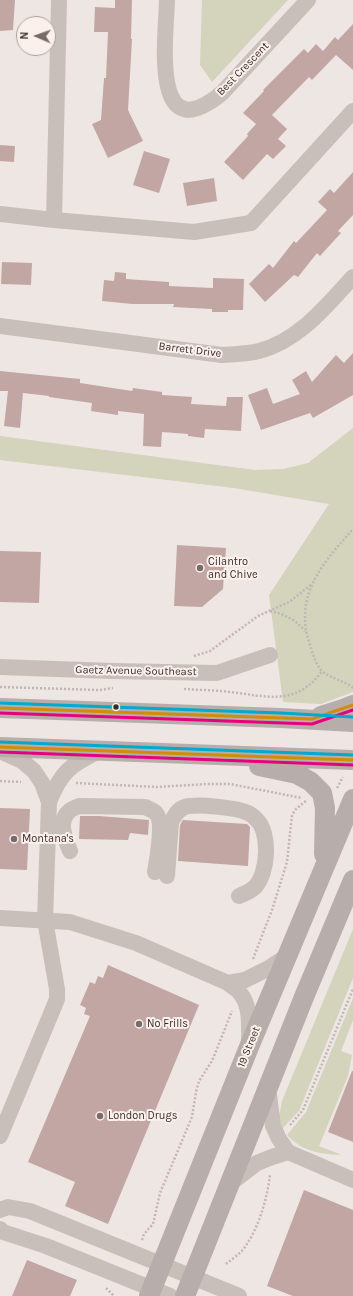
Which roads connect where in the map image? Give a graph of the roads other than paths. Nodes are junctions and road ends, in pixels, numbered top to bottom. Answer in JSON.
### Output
{"nodes":[{"id":1,"x":59,"y":0,"type":"edge"},
{"id":2,"x":167,"y":0,"type":"edge"},
{"id":3,"x":308,"y":0,"type":"edge"},
{"id":4,"x":353,"y":111,"type":"edge"},
{"id":5,"x":0,"y":214,"type":"edge"},
{"id":6,"x":54,"y":220,"type":"junction"},
{"id":7,"x":353,"y":277,"type":"edge"},
{"id":8,"x":0,"y":326,"type":"edge"},
{"id":9,"x":270,"y":655,"type":"dead end"},
{"id":10,"x":0,"y":667,"type":"edge"},
{"id":11,"x":353,"y":704,"type":"edge"},
{"id":12,"x":0,"y":708,"type":"edge"},
{"id":13,"x":312,"y":719,"type":"junction"},
{"id":14,"x":353,"y":722,"type":"edge"},
{"id":15,"x":0,"y":747,"type":"edge"},
{"id":16,"x":99,"y":750,"type":"junction"},
{"id":17,"x":0,"y":751,"type":"edge"},
{"id":18,"x":218,"y":756,"type":"junction"},
{"id":19,"x":349,"y":767,"type":"edge"},
{"id":20,"x":353,"y":799,"type":"edge"},
{"id":21,"x":49,"y":802,"type":"junction"},
{"id":22,"x":70,"y":851,"type":"dead end"},
{"id":23,"x":324,"y":868,"type":"junction"},
{"id":24,"x":352,"y":883,"type":"edge"},
{"id":25,"x":239,"y":896,"type":"dead end"},
{"id":26,"x":0,"y":918,"type":"edge"},
{"id":27,"x":45,"y":920,"type":"junction"},
{"id":28,"x":287,"y":956,"type":"junction"},
{"id":29,"x":228,"y":983,"type":"junction"},
{"id":30,"x":249,"y":1047,"type":"junction"},
{"id":31,"x":268,"y":1087,"type":"junction"},
{"id":32,"x":0,"y":1136,"type":"edge"},
{"id":33,"x":288,"y":1152,"type":"junction"},
{"id":34,"x":353,"y":1180,"type":"edge"},
{"id":35,"x":230,"y":1183,"type":"junction"},
{"id":36,"x":0,"y":1210,"type":"edge"},
{"id":37,"x":0,"y":1229,"type":"edge"},
{"id":38,"x":162,"y":1264,"type":"junction"},
{"id":39,"x":192,"y":1276,"type":"junction"},
{"id":40,"x":151,"y":1292,"type":"edge"},
{"id":41,"x":170,"y":1296,"type":"edge"},
{"id":42,"x":184,"y":1296,"type":"edge"},
{"id":43,"x":239,"y":1296,"type":"edge"}],
"edges":[{"from":1,"to":6,"type":"street"},
{"from":2,"to":3,"type":"street","name":"Best Crescent"},
{"from":4,"to":6,"type":"street"},
{"from":5,"to":6,"type":"street"},
{"from":7,"to":8,"type":"street","name":"Barrett Drive"},
{"from":9,"to":10,"type":"street","name":"Gaetz Avenue Southeast"},
{"from":11,"to":13,"type":"main road"},
{"from":12,"to":13,"type":"main road"},
{"from":13,"to":14,"type":"main road"},
{"from":15,"to":16,"type":"main road"},
{"from":16,"to":18,"type":"main road"},
{"from":16,"to":21,"type":"street"},
{"from":17,"to":21,"type":"street"},
{"from":18,"to":19,"type":"main road"},
{"from":18,"to":23,"type":"main road"},
{"from":20,"to":23,"type":"main road","name":"19 Street"},
{"from":21,"to":27,"type":"street"},
{"from":22,"to":25,"type":"street"},
{"from":23,"to":28,"type":"main road","name":"19 Street"},
{"from":24,"to":31,"type":"main road"},
{"from":26,"to":27,"type":"street"},
{"from":27,"to":29,"type":"street"},
{"from":27,"to":32,"type":"street"},
{"from":28,"to":29,"type":"street"},
{"from":28,"to":30,"type":"main road","name":"19 Street"},
{"from":29,"to":30,"type":"street"},
{"from":30,"to":38,"type":"main road","name":"19 Street"},
{"from":31,"to":33,"type":"street"},
{"from":31,"to":35,"type":"main road"},
{"from":33,"to":34,"type":"street"},
{"from":33,"to":35,"type":"street"},
{"from":35,"to":39,"type":"main road"},
{"from":36,"to":38,"type":"street"},
{"from":37,"to":40,"type":"street"},
{"from":38,"to":39,"type":"street"},
{"from":38,"to":40,"type":"main road","name":"19 Street"},
{"from":39,"to":42,"type":"main road"},
{"from":39,"to":43,"type":"street"},
{"from":40,"to":41,"type":"street"}]}
